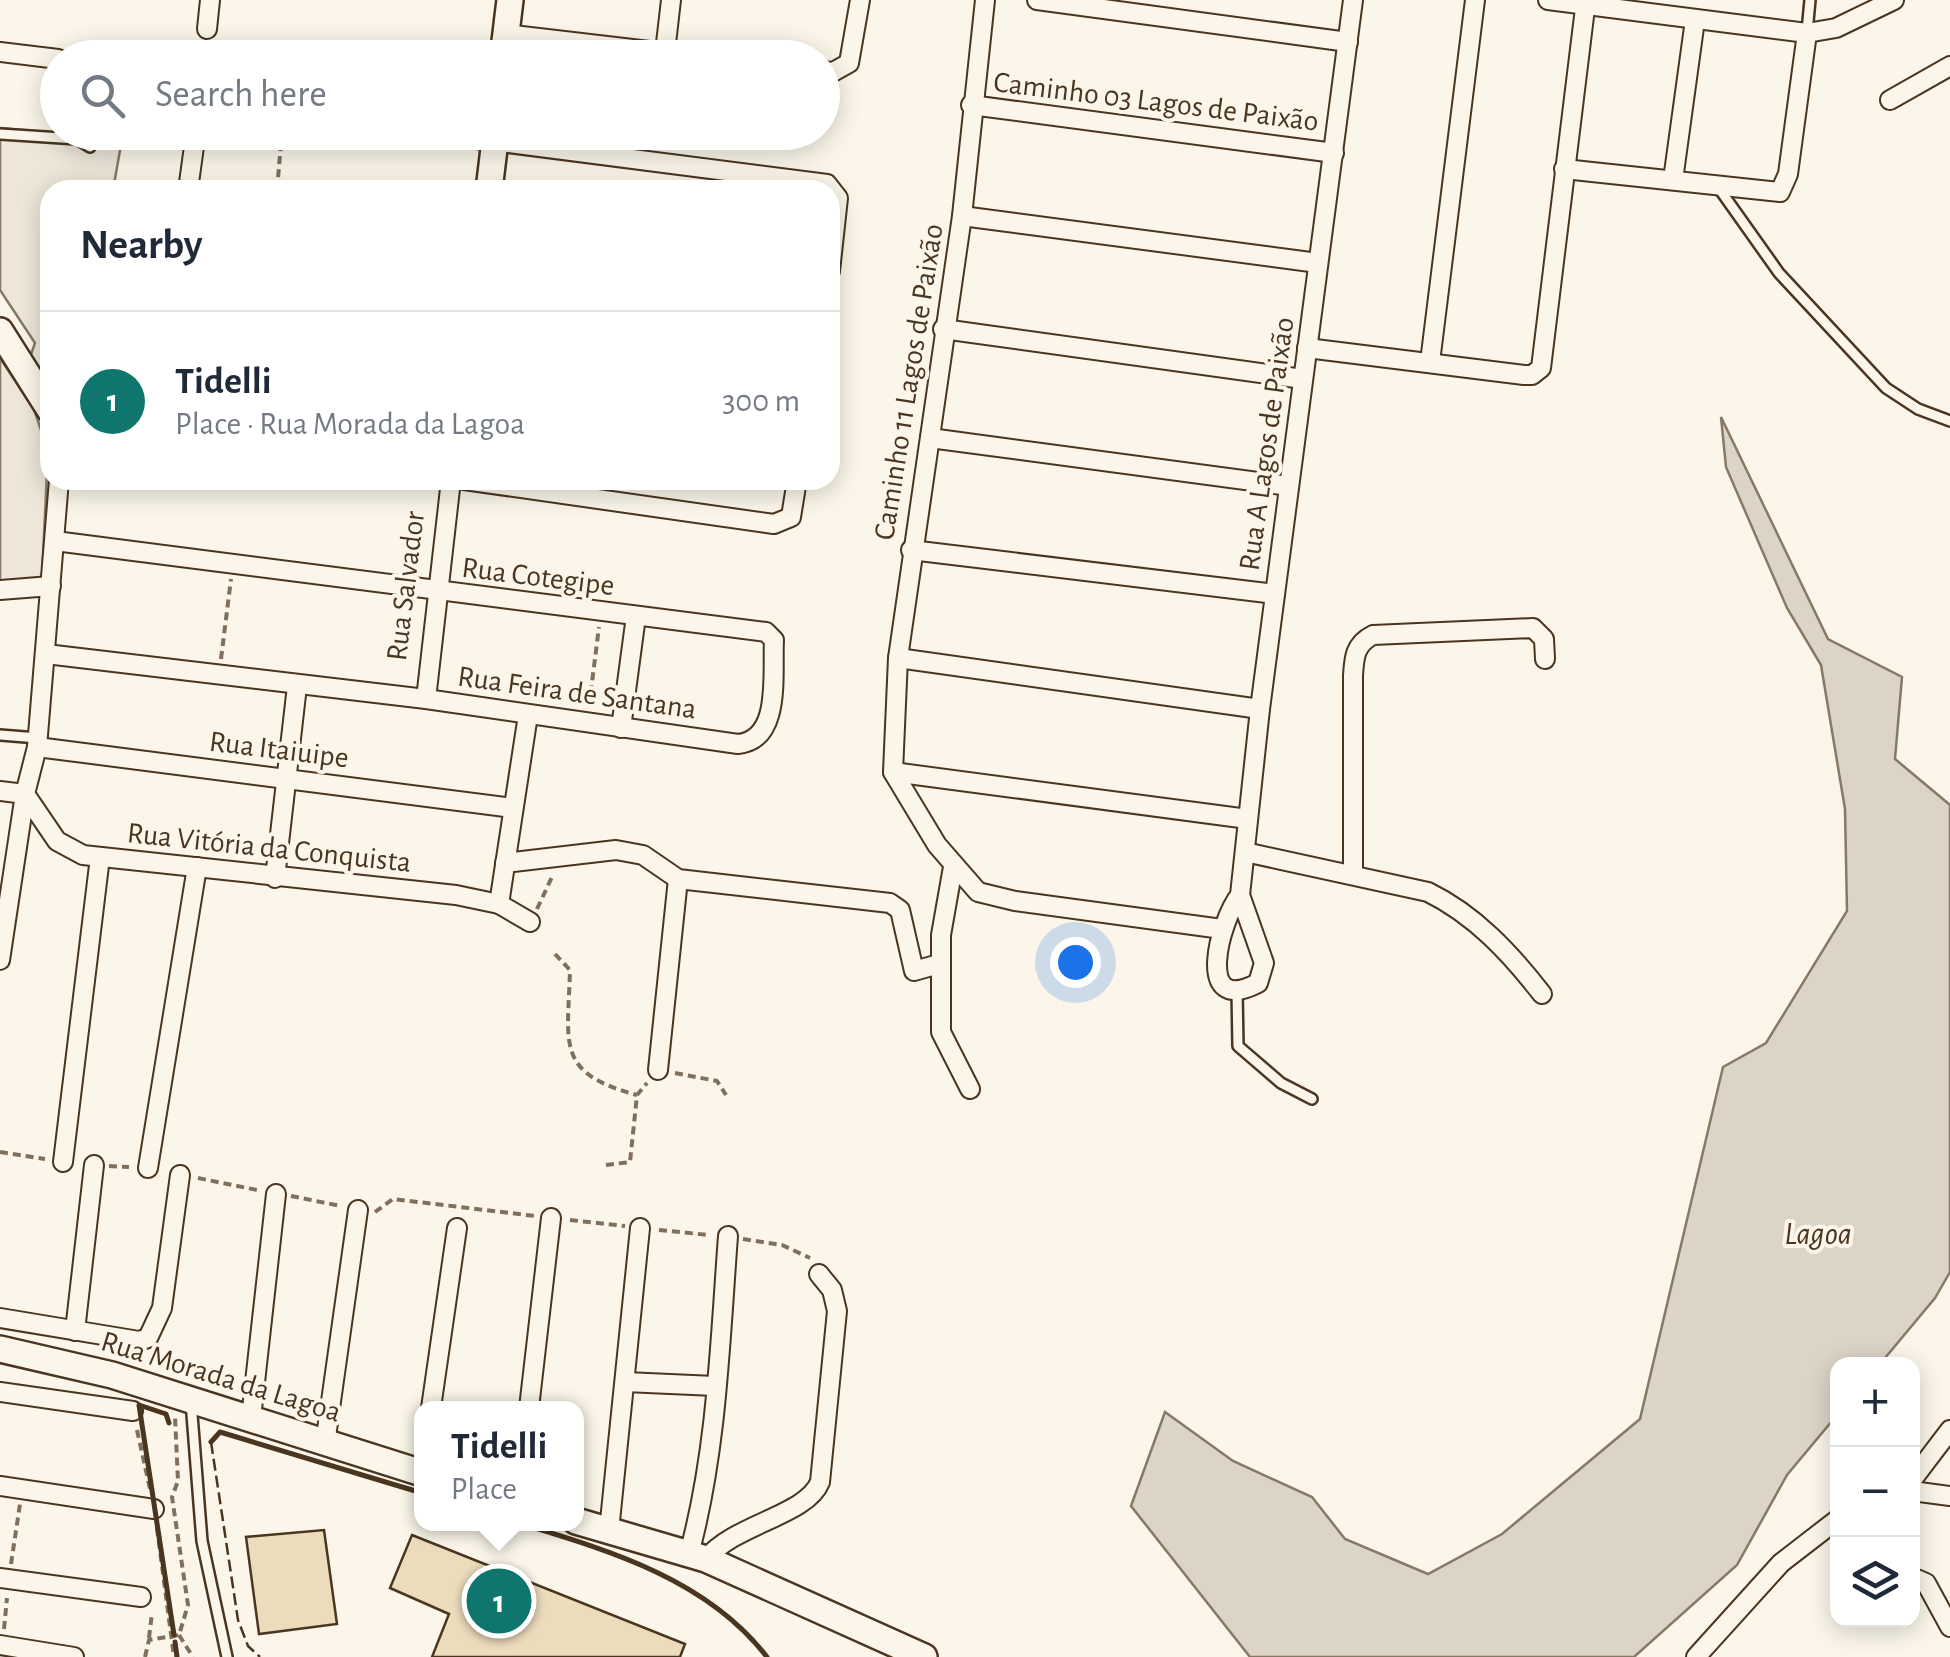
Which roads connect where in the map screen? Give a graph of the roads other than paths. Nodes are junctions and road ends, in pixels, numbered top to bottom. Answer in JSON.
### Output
{"nodes":[{"id":1,"x":210,"y":0,"type":"edge"},
{"id":2,"x":510,"y":0,"type":"edge"},
{"id":3,"x":671,"y":0,"type":"edge"},
{"id":4,"x":860,"y":0,"type":"edge"},
{"id":5,"x":985,"y":0,"type":"edge"},
{"id":6,"x":1037,"y":0,"type":"edge"},
{"id":7,"x":1353,"y":0,"type":"edge"},
{"id":8,"x":1475,"y":0,"type":"edge"},
{"id":9,"x":1548,"y":0,"type":"edge"},
{"id":10,"x":1810,"y":0,"type":"edge"},
{"id":11,"x":1894,"y":0,"type":"edge"},
{"id":12,"x":1585,"y":2,"type":"edge"},
{"id":13,"x":1696,"y":20,"type":"junction"},
{"id":14,"x":207,"y":28,"type":"dead end"},
{"id":15,"x":1807,"y":33,"type":"junction"},
{"id":16,"x":505,"y":40,"type":"edge"},
{"id":17,"x":666,"y":40,"type":"edge"},
{"id":18,"x":1348,"y":42,"type":"junction"},
{"id":19,"x":0,"y":52,"type":"edge"},
{"id":20,"x":40,"y":57,"type":"edge"},
{"id":21,"x":840,"y":66,"type":"edge"},
{"id":22,"x":1950,"y":66,"type":"edge"},
{"id":23,"x":1890,"y":100,"type":"dead end"},
{"id":24,"x":971,"y":106,"type":"junction"},
{"id":25,"x":0,"y":134,"type":"edge"},
{"id":26,"x":40,"y":137,"type":"edge"},
{"id":27,"x":193,"y":150,"type":"edge"},
{"id":28,"x":494,"y":150,"type":"edge"},
{"id":29,"x":587,"y":150,"type":"edge"},
{"id":30,"x":1334,"y":153,"type":"junction"},
{"id":31,"x":1564,"y":168,"type":"junction"},
{"id":32,"x":189,"y":180,"type":"edge"},
{"id":33,"x":490,"y":180,"type":"edge"},
{"id":34,"x":799,"y":180,"type":"edge"},
{"id":35,"x":1673,"y":180,"type":"junction"},
{"id":36,"x":1716,"y":185,"type":"junction"},
{"id":37,"x":962,"y":216,"type":"junction"},
{"id":38,"x":1318,"y":263,"type":"junction"},
{"id":39,"x":944,"y":329,"type":"junction"},
{"id":40,"x":0,"y":331,"type":"edge"},
{"id":41,"x":1308,"y":348,"type":"junction"},
{"id":42,"x":1430,"y":362,"type":"junction"},
{"id":43,"x":1304,"y":378,"type":"junction"},
{"id":44,"x":40,"y":394,"type":"edge"},
{"id":45,"x":1950,"y":421,"type":"edge"},
{"id":46,"x":930,"y":438,"type":"junction"},
{"id":47,"x":1289,"y":486,"type":"junction"},
{"id":48,"x":59,"y":490,"type":"edge"},
{"id":49,"x":450,"y":490,"type":"edge"},
{"id":50,"x":533,"y":490,"type":"edge"},
{"id":51,"x":796,"y":490,"type":"edge"},
{"id":52,"x":56,"y":542,"type":"junction"},
{"id":53,"x":912,"y":550,"type":"junction"},
{"id":54,"x":51,"y":586,"type":"junction"},
{"id":55,"x":0,"y":590,"type":"edge"},
{"id":56,"x":439,"y":592,"type":"junction"},
{"id":57,"x":1275,"y":594,"type":"junction"},
{"id":58,"x":636,"y":616,"type":"junction"},
{"id":59,"x":46,"y":654,"type":"junction"},
{"id":60,"x":898,"y":658,"type":"junction"},
{"id":61,"x":1545,"y":660,"type":"dead end"},
{"id":62,"x":297,"y":686,"type":"junction"},
{"id":63,"x":771,"y":698,"type":"joint"},
{"id":64,"x":426,"y":699,"type":"junction"},
{"id":65,"x":1260,"y":709,"type":"junction"},
{"id":66,"x":528,"y":715,"type":"junction"},
{"id":67,"x":621,"y":728,"type":"junction"},
{"id":68,"x":0,"y":735,"type":"edge"},
{"id":69,"x":37,"y":743,"type":"junction"},
{"id":70,"x":893,"y":772,"type":"junction"},
{"id":71,"x":287,"y":778,"type":"junction"},
{"id":72,"x":0,"y":791,"type":"edge"},
{"id":73,"x":25,"y":794,"type":"junction"},
{"id":74,"x":514,"y":808,"type":"junction"},
{"id":75,"x":1248,"y":819,"type":"junction"},
{"id":76,"x":1244,"y":852,"type":"junction"},
{"id":77,"x":100,"y":858,"type":"junction"},
{"id":78,"x":505,"y":863,"type":"junction"},
{"id":79,"x":197,"y":867,"type":"junction"},
{"id":80,"x":953,"y":867,"type":"junction"},
{"id":81,"x":1353,"y":875,"type":"junction"},
{"id":82,"x":274,"y":878,"type":"junction"},
{"id":83,"x":678,"y":879,"type":"junction"},
{"id":84,"x":1240,"y":895,"type":"junction"},
{"id":85,"x":498,"y":904,"type":"junction"},
{"id":86,"x":530,"y":922,"type":"road end"},
{"id":87,"x":1222,"y":929,"type":"junction"},
{"id":88,"x":0,"y":960,"type":"edge"},
{"id":89,"x":940,"y":964,"type":"junction"},
{"id":90,"x":1237,"y":988,"type":"junction"},
{"id":91,"x":1542,"y":994,"type":"dead end"},
{"id":92,"x":658,"y":1070,"type":"road end"},
{"id":93,"x":970,"y":1089,"type":"dead end"},
{"id":94,"x":1312,"y":1099,"type":"dead end"},
{"id":95,"x":63,"y":1162,"type":"dead end"},
{"id":96,"x":94,"y":1165,"type":"dead end"},
{"id":97,"x":148,"y":1168,"type":"dead end"},
{"id":98,"x":180,"y":1174,"type":"dead end"},
{"id":99,"x":276,"y":1194,"type":"dead end"},
{"id":100,"x":358,"y":1210,"type":"road end"},
{"id":101,"x":550,"y":1218,"type":"road end"},
{"id":102,"x":457,"y":1228,"type":"dead end"},
{"id":103,"x":640,"y":1228,"type":"road end"},
{"id":104,"x":728,"y":1236,"type":"road end"},
{"id":105,"x":819,"y":1274,"type":"road end"},
{"id":106,"x":0,"y":1318,"type":"edge"},
{"id":107,"x":75,"y":1331,"type":"junction"},
{"id":108,"x":0,"y":1349,"type":"edge"},
{"id":109,"x":624,"y":1382,"type":"junction"},
{"id":110,"x":715,"y":1386,"type":"junction"},
{"id":111,"x":0,"y":1392,"type":"edge"},
{"id":112,"x":432,"y":1401,"type":"edge"},
{"id":113,"x":530,"y":1401,"type":"edge"},
{"id":114,"x":181,"y":1405,"type":"junction"},
{"id":115,"x":133,"y":1411,"type":"dead end"},
{"id":116,"x":251,"y":1418,"type":"junction"},
{"id":117,"x":1950,"y":1430,"type":"edge"},
{"id":118,"x":325,"y":1444,"type":"junction"},
{"id":119,"x":1920,"y":1469,"type":"edge"},
{"id":120,"x":414,"y":1471,"type":"edge"},
{"id":121,"x":0,"y":1486,"type":"edge"},
{"id":122,"x":1920,"y":1492,"type":"edge"},
{"id":123,"x":1950,"y":1496,"type":"edge"},
{"id":124,"x":154,"y":1509,"type":"dead end"},
{"id":125,"x":584,"y":1523,"type":"edge"},
{"id":126,"x":1830,"y":1526,"type":"edge"},
{"id":127,"x":609,"y":1530,"type":"junction"},
{"id":128,"x":698,"y":1557,"type":"junction"},
{"id":129,"x":4,"y":1579,"type":"edge"},
{"id":130,"x":1920,"y":1580,"type":"edge"},
{"id":131,"x":141,"y":1597,"type":"dead end"},
{"id":132,"x":1950,"y":1628,"type":"edge"},
{"id":133,"x":4,"y":1649,"type":"edge"},
{"id":134,"x":74,"y":1657,"type":"edge"},
{"id":135,"x":226,"y":1657,"type":"edge"},
{"id":136,"x":924,"y":1657,"type":"edge"},
{"id":137,"x":1696,"y":1657,"type":"edge"}],
"edges":[{"from":1,"to":14,"type":"street"},
{"from":2,"to":16,"type":"street"},
{"from":3,"to":17,"type":"street"},
{"from":4,"to":21,"type":"street"},
{"from":5,"to":24,"type":"street","name":"Caminho 11 Lagos de Paixão"},
{"from":6,"to":18,"type":"street"},
{"from":7,"to":18,"type":"street","name":"Rua A Lagos de Paixão"},
{"from":8,"to":42,"type":"street"},
{"from":9,"to":12,"type":"street"},
{"from":10,"to":15,"type":"lane"},
{"from":11,"to":15,"type":"street"},
{"from":12,"to":13,"type":"street"},
{"from":12,"to":31,"type":"street"},
{"from":13,"to":15,"type":"street"},
{"from":13,"to":35,"type":"street"},
{"from":15,"to":36,"type":"street"},
{"from":18,"to":30,"type":"street","name":"Rua A Lagos de Paixão"},
{"from":19,"to":20,"type":"street"},
{"from":22,"to":23,"type":"street"},
{"from":24,"to":30,"type":"street","name":"Caminho 03 Lagos de Paixão"},
{"from":24,"to":37,"type":"street","name":"Caminho 11 Lagos de Paixão"},
{"from":25,"to":26,"type":"lane"},
{"from":27,"to":32,"type":"street"},
{"from":28,"to":33,"type":"street"},
{"from":29,"to":34,"type":"street"},
{"from":30,"to":38,"type":"street","name":"Rua A Lagos de Paixão"},
{"from":31,"to":35,"type":"street"},
{"from":31,"to":42,"type":"street"},
{"from":35,"to":36,"type":"street"},
{"from":36,"to":45,"type":"lane"},
{"from":37,"to":38,"type":"street"},
{"from":37,"to":39,"type":"street","name":"Caminho 11 Lagos de Paixão"},
{"from":38,"to":41,"type":"street","name":"Rua A Lagos de Paixão"},
{"from":39,"to":43,"type":"street"},
{"from":39,"to":46,"type":"street","name":"Caminho 11 Lagos de Paixão"},
{"from":40,"to":44,"type":"street"},
{"from":41,"to":42,"type":"street"},
{"from":41,"to":43,"type":"street","name":"Rua A Lagos de Paixão"},
{"from":43,"to":47,"type":"street","name":"Rua A Lagos de Paixão"},
{"from":46,"to":47,"type":"street"},
{"from":46,"to":53,"type":"street","name":"Caminho 11 Lagos de Paixão"},
{"from":47,"to":57,"type":"street","name":"Rua A Lagos de Paixão"},
{"from":48,"to":52,"type":"street"},
{"from":49,"to":56,"type":"street","name":"Rua Salvador"},
{"from":50,"to":51,"type":"street"},
{"from":52,"to":54,"type":"street"},
{"from":52,"to":56,"type":"street","name":"Rua Cotegipe"},
{"from":53,"to":57,"type":"street"},
{"from":53,"to":60,"type":"street","name":"Caminho 11 Lagos de Paixão"},
{"from":54,"to":55,"type":"street"},
{"from":54,"to":59,"type":"street"},
{"from":56,"to":58,"type":"street","name":"Rua Cotegipe"},
{"from":56,"to":64,"type":"street","name":"Rua Salvador"},
{"from":57,"to":65,"type":"street","name":"Rua A Lagos de Paixão"},
{"from":58,"to":63,"type":"street","name":"Rua Cotegipe"},
{"from":58,"to":67,"type":"street"},
{"from":59,"to":62,"type":"street","name":"Rua Feira de Santana"},
{"from":59,"to":69,"type":"street"},
{"from":60,"to":65,"type":"street"},
{"from":60,"to":70,"type":"street","name":"Caminho 11 Lagos de Paixão"},
{"from":61,"to":81,"type":"street"},
{"from":62,"to":64,"type":"street","name":"Rua Feira de Santana"},
{"from":62,"to":71,"type":"street"},
{"from":63,"to":67,"type":"street","name":"Rua Feira de Santana"},
{"from":64,"to":66,"type":"street","name":"Rua Feira de Santana"},
{"from":65,"to":75,"type":"street","name":"Rua A Lagos de Paixão"},
{"from":66,"to":67,"type":"street","name":"Rua Feira de Santana"},
{"from":66,"to":74,"type":"street"},
{"from":68,"to":69,"type":"lane"},
{"from":69,"to":71,"type":"street","name":"Rua Itaiuipe"},
{"from":69,"to":73,"type":"street"},
{"from":70,"to":75,"type":"street"},
{"from":70,"to":80,"type":"street"},
{"from":71,"to":74,"type":"street","name":"Rua Itaiuipe"},
{"from":71,"to":82,"type":"street"},
{"from":72,"to":73,"type":"street"},
{"from":73,"to":77,"type":"street","name":"Rua Vitória da Conquista"},
{"from":73,"to":88,"type":"street"},
{"from":74,"to":78,"type":"street"},
{"from":75,"to":76,"type":"street","name":"Rua A Lagos de Paixão"},
{"from":76,"to":81,"type":"street"},
{"from":76,"to":84,"type":"street","name":"Rua A Lagos de Paixão"},
{"from":77,"to":79,"type":"street","name":"Rua Vitória da Conquista"},
{"from":77,"to":95,"type":"street"},
{"from":78,"to":83,"type":"street"},
{"from":78,"to":85,"type":"street"},
{"from":79,"to":82,"type":"street","name":"Rua Vitória da Conquista"},
{"from":79,"to":97,"type":"street"},
{"from":80,"to":87,"type":"street"},
{"from":80,"to":89,"type":"street"},
{"from":81,"to":91,"type":"street"},
{"from":82,"to":85,"type":"street","name":"Rua Vitória da Conquista"},
{"from":83,"to":89,"type":"street"},
{"from":83,"to":92,"type":"street"},
{"from":84,"to":87,"type":"street","name":"Rua A Lagos de Paixão"},
{"from":84,"to":90,"type":"street","name":"Rua A Lagos de Paixão"},
{"from":85,"to":86,"type":"street","name":"Rua Vitória da Conquista"},
{"from":87,"to":90,"type":"street","name":"Rua A Lagos de Paixão"},
{"from":89,"to":93,"type":"street"},
{"from":90,"to":94,"type":"lane"},
{"from":96,"to":107,"type":"street"},
{"from":98,"to":107,"type":"street","name":"Rua Morada da Lagoa"},
{"from":99,"to":116,"type":"street"},
{"from":100,"to":118,"type":"street"},
{"from":101,"to":113,"type":"street"},
{"from":102,"to":112,"type":"street"},
{"from":103,"to":109,"type":"street"},
{"from":104,"to":110,"type":"street"},
{"from":105,"to":128,"type":"street"},
{"from":106,"to":107,"type":"street","name":"Rua Morada da Lagoa"},
{"from":108,"to":114,"type":"street","name":"Rua Morada da Lagoa"},
{"from":109,"to":110,"type":"street"},
{"from":109,"to":127,"type":"street"},
{"from":110,"to":128,"type":"street"},
{"from":111,"to":115,"type":"street"},
{"from":114,"to":116,"type":"street","name":"Rua Morada da Lagoa"},
{"from":114,"to":135,"type":"lane"},
{"from":116,"to":118,"type":"street","name":"Rua Morada da Lagoa"},
{"from":117,"to":119,"type":"street"},
{"from":118,"to":120,"type":"street","name":"Rua Morada da Lagoa"},
{"from":121,"to":124,"type":"street"},
{"from":122,"to":123,"type":"street"},
{"from":125,"to":127,"type":"street"},
{"from":126,"to":137,"type":"street"},
{"from":127,"to":128,"type":"street"},
{"from":128,"to":136,"type":"street"},
{"from":129,"to":131,"type":"street"},
{"from":130,"to":132,"type":"street"},
{"from":133,"to":134,"type":"street"}]}
